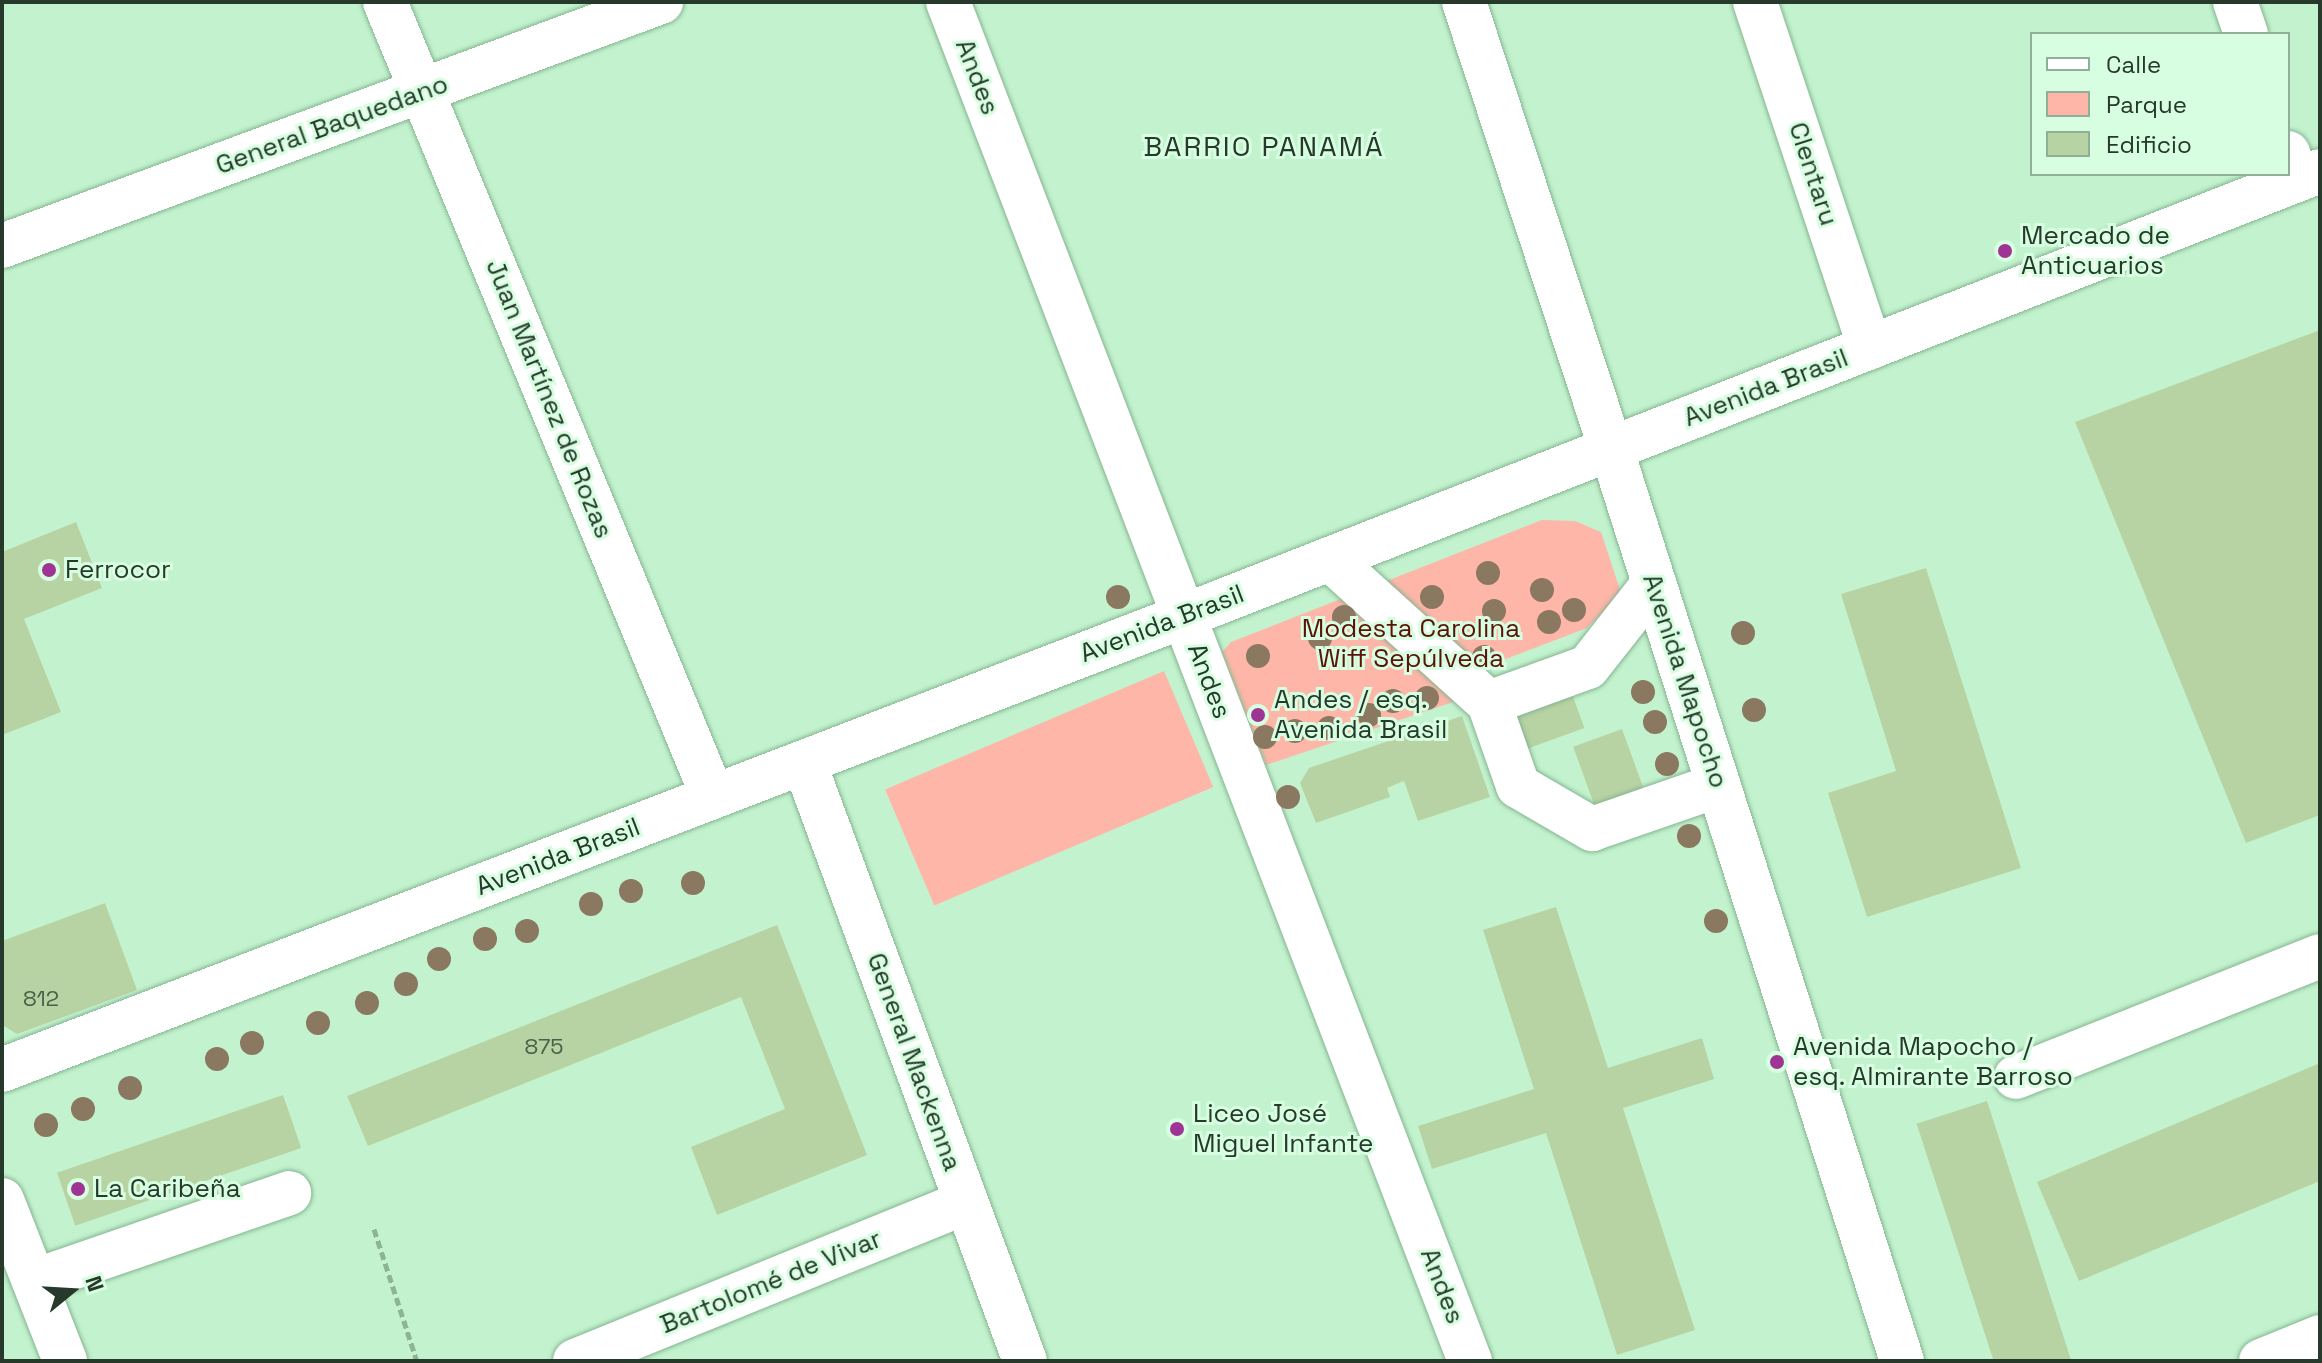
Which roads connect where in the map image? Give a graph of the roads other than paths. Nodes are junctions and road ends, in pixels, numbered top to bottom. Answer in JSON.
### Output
{"nodes":[{"id":1,"x":385,"y":2,"type":"edge"},
{"id":2,"x":661,"y":2,"type":"edge"},
{"id":3,"x":948,"y":2,"type":"edge"},
{"id":4,"x":1464,"y":2,"type":"edge"},
{"id":5,"x":1755,"y":2,"type":"edge"},
{"id":6,"x":2235,"y":2,"type":"edge"},
{"id":7,"x":2245,"y":32,"type":"edge"},
{"id":8,"x":422,"y":92,"type":"junction"},
{"id":9,"x":2283,"y":176,"type":"edge"},
{"id":10,"x":2,"y":246,"type":"edge"},
{"id":11,"x":1870,"y":347,"type":"junction"},
{"id":12,"x":1611,"y":448,"type":"junction"},
{"id":13,"x":1330,"y":559,"type":"junction"},
{"id":14,"x":1654,"y":583,"type":"junction"},
{"id":15,"x":1184,"y":616,"type":"junction"},
{"id":16,"x":1489,"y":703,"type":"junction"},
{"id":17,"x":804,"y":762,"type":"junction"},
{"id":18,"x":1719,"y":785,"type":"junction"},
{"id":19,"x":713,"y":797,"type":"junction"},
{"id":20,"x":2320,"y":956,"type":"edge"},
{"id":21,"x":2,"y":1070,"type":"edge"},
{"id":22,"x":2016,"y":1077,"type":"dead end"},
{"id":23,"x":289,"y":1193,"type":"dead end"},
{"id":24,"x":966,"y":1202,"type":"junction"},
{"id":25,"x":7,"y":1230,"type":"edge"},
{"id":26,"x":34,"y":1281,"type":"junction"},
{"id":27,"x":2320,"y":1337,"type":"edge"},
{"id":28,"x":65,"y":1361,"type":"edge"},
{"id":29,"x":575,"y":1361,"type":"edge"},
{"id":30,"x":1025,"y":1361,"type":"edge"},
{"id":31,"x":1470,"y":1361,"type":"edge"},
{"id":32,"x":1902,"y":1361,"type":"edge"},
{"id":33,"x":2261,"y":1361,"type":"edge"}],
"edges":[{"from":1,"to":8,"type":"street","name":"Juan Martínez de Rozas"},
{"from":2,"to":8,"type":"street","name":"General Baquedano"},
{"from":3,"to":15,"type":"street","name":"Andes"},
{"from":4,"to":12,"type":"street","name":"Avenida Mapocho"},
{"from":5,"to":11,"type":"street","name":"Clentaru"},
{"from":6,"to":7,"type":"street"},
{"from":8,"to":10,"type":"street","name":"General Baquedano"},
{"from":8,"to":19,"type":"street","name":"Juan Martínez de Rozas"},
{"from":9,"to":11,"type":"street","name":"Avenida Brasil"},
{"from":11,"to":12,"type":"street","name":"Avenida Brasil"},
{"from":12,"to":13,"type":"street","name":"Avenida Brasil"},
{"from":12,"to":14,"type":"street","name":"Avenida Mapocho"},
{"from":13,"to":15,"type":"street","name":"Avenida Brasil"},
{"from":13,"to":16,"type":"street"},
{"from":14,"to":16,"type":"street"},
{"from":14,"to":18,"type":"street","name":"Avenida Mapocho"},
{"from":15,"to":17,"type":"street","name":"Avenida Brasil"},
{"from":15,"to":31,"type":"street","name":"Andes"},
{"from":16,"to":18,"type":"street"},
{"from":17,"to":19,"type":"street","name":"Avenida Brasil"},
{"from":17,"to":24,"type":"street","name":"General Mackenna"},
{"from":18,"to":32,"type":"street","name":"Avenida Mapocho"},
{"from":19,"to":21,"type":"street","name":"Avenida Brasil"},
{"from":20,"to":22,"type":"street"},
{"from":23,"to":26,"type":"street"},
{"from":24,"to":29,"type":"street","name":"Bartolomé de Vivar"},
{"from":24,"to":30,"type":"street","name":"General Mackenna"},
{"from":25,"to":26,"type":"street"},
{"from":26,"to":28,"type":"street"},
{"from":27,"to":33,"type":"street"}]}
